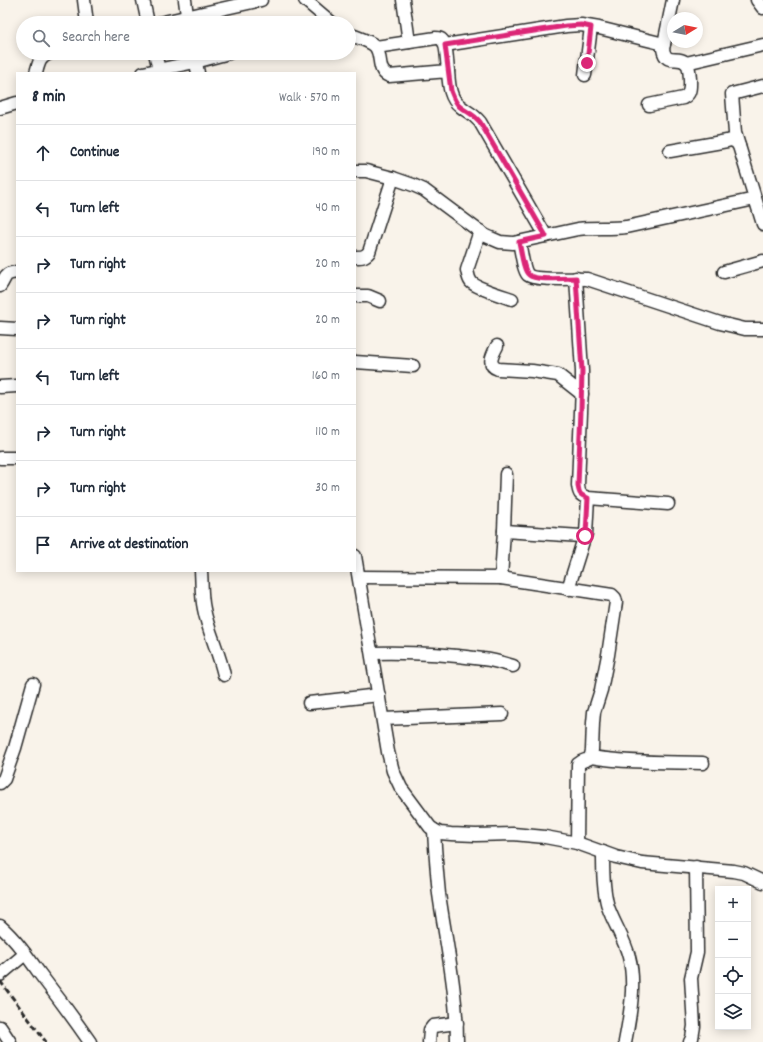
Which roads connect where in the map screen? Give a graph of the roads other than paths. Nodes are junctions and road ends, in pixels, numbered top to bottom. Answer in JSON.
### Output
{"nodes":[{"id":1,"x":84,"y":0,"type":"edge"},
{"id":2,"x":143,"y":0,"type":"edge"},
{"id":3,"x":185,"y":0,"type":"edge"},
{"id":4,"x":261,"y":0,"type":"edge"},
{"id":5,"x":305,"y":0,"type":"edge"},
{"id":6,"x":403,"y":0,"type":"edge"},
{"id":7,"x":673,"y":0,"type":"edge"},
{"id":8,"x":757,"y":0,"type":"edge"},
{"id":9,"x":763,"y":8,"type":"edge"},
{"id":10,"x":86,"y":16,"type":"edge"},
{"id":11,"x":146,"y":16,"type":"edge"},
{"id":12,"x":187,"y":16,"type":"edge"},
{"id":13,"x":203,"y":16,"type":"edge"},
{"id":14,"x":324,"y":16,"type":"edge"},
{"id":15,"x":591,"y":27,"type":"junction"},
{"id":16,"x":356,"y":37,"type":"edge"},
{"id":17,"x":409,"y":42,"type":"junction"},
{"id":18,"x":664,"y":44,"type":"junction"},
{"id":19,"x":445,"y":45,"type":"junction"},
{"id":20,"x":763,"y":45,"type":"edge"},
{"id":21,"x":376,"y":47,"type":"junction"},
{"id":22,"x":40,"y":60,"type":"edge"},
{"id":23,"x":157,"y":60,"type":"edge"},
{"id":24,"x":206,"y":60,"type":"edge"},
{"id":25,"x":196,"y":63,"type":"edge"},
{"id":26,"x":686,"y":63,"type":"junction"},
{"id":27,"x":159,"y":70,"type":"junction"},
{"id":28,"x":448,"y":71,"type":"junction"},
{"id":29,"x":36,"y":72,"type":"edge"},
{"id":30,"x":148,"y":72,"type":"edge"},
{"id":31,"x":585,"y":75,"type":"dead end"},
{"id":32,"x":763,"y":86,"type":"edge"},
{"id":33,"x":16,"y":103,"type":"edge"},
{"id":34,"x":649,"y":105,"type":"dead end"},
{"id":35,"x":0,"y":108,"type":"edge"},
{"id":36,"x":739,"y":146,"type":"junction"},
{"id":37,"x":670,"y":151,"type":"dead end"},
{"id":38,"x":356,"y":171,"type":"edge"},
{"id":39,"x":393,"y":178,"type":"junction"},
{"id":40,"x":755,"y":199,"type":"junction"},
{"id":41,"x":763,"y":224,"type":"edge"},
{"id":42,"x":480,"y":232,"type":"junction"},
{"id":43,"x":546,"y":236,"type":"junction"},
{"id":44,"x":519,"y":242,"type":"junction"},
{"id":45,"x":356,"y":257,"type":"edge"},
{"id":46,"x":763,"y":261,"type":"edge"},
{"id":47,"x":16,"y":272,"type":"edge"},
{"id":48,"x":724,"y":272,"type":"dead end"},
{"id":49,"x":576,"y":278,"type":"junction"},
{"id":50,"x":0,"y":287,"type":"edge"},
{"id":51,"x":356,"y":296,"type":"edge"},
{"id":52,"x":512,"y":299,"type":"dead end"},
{"id":53,"x":380,"y":301,"type":"dead end"},
{"id":54,"x":0,"y":328,"type":"edge"},
{"id":55,"x":16,"y":329,"type":"edge"},
{"id":56,"x":763,"y":329,"type":"edge"},
{"id":57,"x":497,"y":346,"type":"dead end"},
{"id":58,"x":356,"y":362,"type":"edge"},
{"id":59,"x":413,"y":366,"type":"dead end"},
{"id":60,"x":16,"y":386,"type":"edge"},
{"id":61,"x":0,"y":388,"type":"edge"},
{"id":62,"x":582,"y":394,"type":"junction"},
{"id":63,"x":0,"y":458,"type":"edge"},
{"id":64,"x":16,"y":458,"type":"edge"},
{"id":65,"x":506,"y":474,"type":"dead end"},
{"id":66,"x":588,"y":498,"type":"junction"},
{"id":67,"x":668,"y":504,"type":"dead end"},
{"id":68,"x":504,"y":531,"type":"junction"},
{"id":69,"x":585,"y":536,"type":"junction"},
{"id":70,"x":356,"y":561,"type":"edge"},
{"id":71,"x":201,"y":572,"type":"edge"},
{"id":72,"x":359,"y":576,"type":"junction"},
{"id":73,"x":501,"y":578,"type":"junction"},
{"id":74,"x":568,"y":588,"type":"junction"},
{"id":75,"x":372,"y":653,"type":"junction"},
{"id":76,"x":513,"y":666,"type":"dead end"},
{"id":77,"x":224,"y":675,"type":"dead end"},
{"id":78,"x":33,"y":684,"type":"dead end"},
{"id":79,"x":379,"y":695,"type":"junction"},
{"id":80,"x":309,"y":703,"type":"dead end"},
{"id":81,"x":502,"y":714,"type":"dead end"},
{"id":82,"x":383,"y":719,"type":"junction"},
{"id":83,"x":591,"y":757,"type":"junction"},
{"id":84,"x":703,"y":763,"type":"dead end"},
{"id":85,"x":0,"y":783,"type":"edge"},
{"id":86,"x":434,"y":830,"type":"junction"},
{"id":87,"x":577,"y":843,"type":"junction"},
{"id":88,"x":603,"y":852,"type":"junction"},
{"id":89,"x":696,"y":867,"type":"junction"},
{"id":90,"x":763,"y":882,"type":"edge"},
{"id":91,"x":0,"y":926,"type":"edge"},
{"id":92,"x":25,"y":954,"type":"junction"},
{"id":93,"x":0,"y":975,"type":"edge"},
{"id":94,"x":457,"y":1023,"type":"junction"},
{"id":95,"x":0,"y":1027,"type":"edge"},
{"id":96,"x":10,"y":1042,"type":"edge"},
{"id":97,"x":90,"y":1042,"type":"edge"},
{"id":98,"x":429,"y":1042,"type":"edge"},
{"id":99,"x":457,"y":1042,"type":"edge"},
{"id":100,"x":625,"y":1042,"type":"edge"},
{"id":101,"x":690,"y":1042,"type":"edge"}],
"edges":[{"from":1,"to":10,"type":"street"},
{"from":2,"to":11,"type":"street"},
{"from":3,"to":12,"type":"street"},
{"from":4,"to":13,"type":"street"},
{"from":5,"to":14,"type":"street"},
{"from":6,"to":17,"type":"street"},
{"from":7,"to":18,"type":"street"},
{"from":8,"to":9,"type":"street"},
{"from":15,"to":18,"type":"street"},
{"from":15,"to":19,"type":"street"},
{"from":15,"to":31,"type":"street"},
{"from":16,"to":21,"type":"street"},
{"from":17,"to":19,"type":"street"},
{"from":17,"to":21,"type":"street"},
{"from":18,"to":26,"type":"street"},
{"from":19,"to":28,"type":"street"},
{"from":20,"to":26,"type":"street"},
{"from":21,"to":28,"type":"street"},
{"from":22,"to":29,"type":"street"},
{"from":23,"to":27,"type":"street"},
{"from":24,"to":25,"type":"street"},
{"from":25,"to":27,"type":"street"},
{"from":26,"to":34,"type":"street"},
{"from":27,"to":30,"type":"street"},
{"from":28,"to":43,"type":"street"},
{"from":32,"to":36,"type":"street"},
{"from":33,"to":35,"type":"street"},
{"from":36,"to":37,"type":"street"},
{"from":36,"to":40,"type":"street"},
{"from":38,"to":39,"type":"street"},
{"from":39,"to":42,"type":"street"},
{"from":39,"to":45,"type":"street"},
{"from":40,"to":41,"type":"street"},
{"from":40,"to":43,"type":"street"},
{"from":42,"to":44,"type":"street"},
{"from":42,"to":52,"type":"street"},
{"from":43,"to":44,"type":"street"},
{"from":44,"to":49,"type":"street"},
{"from":46,"to":48,"type":"street"},
{"from":47,"to":50,"type":"street"},
{"from":49,"to":56,"type":"street"},
{"from":49,"to":62,"type":"street"},
{"from":51,"to":53,"type":"street"},
{"from":54,"to":55,"type":"street"},
{"from":57,"to":62,"type":"street"},
{"from":58,"to":59,"type":"street"},
{"from":60,"to":61,"type":"street"},
{"from":62,"to":66,"type":"street"},
{"from":63,"to":64,"type":"street"},
{"from":65,"to":68,"type":"street"},
{"from":66,"to":67,"type":"street"},
{"from":66,"to":69,"type":"street"},
{"from":68,"to":69,"type":"street"},
{"from":68,"to":73,"type":"street"},
{"from":69,"to":74,"type":"street"},
{"from":70,"to":72,"type":"street"},
{"from":71,"to":77,"type":"street"},
{"from":72,"to":73,"type":"street"},
{"from":72,"to":75,"type":"street"},
{"from":73,"to":74,"type":"street"},
{"from":74,"to":83,"type":"street"},
{"from":75,"to":76,"type":"street"},
{"from":75,"to":79,"type":"street"},
{"from":78,"to":85,"type":"street"},
{"from":79,"to":80,"type":"street"},
{"from":79,"to":82,"type":"street"},
{"from":81,"to":82,"type":"street"},
{"from":82,"to":86,"type":"street"},
{"from":83,"to":84,"type":"street"},
{"from":83,"to":87,"type":"street"},
{"from":86,"to":87,"type":"street"},
{"from":86,"to":94,"type":"street"},
{"from":87,"to":88,"type":"street"},
{"from":88,"to":89,"type":"street"},
{"from":88,"to":100,"type":"street"},
{"from":89,"to":90,"type":"street"},
{"from":89,"to":101,"type":"street"},
{"from":91,"to":92,"type":"street"},
{"from":92,"to":93,"type":"street"},
{"from":92,"to":97,"type":"street"},
{"from":94,"to":98,"type":"street"},
{"from":94,"to":99,"type":"street"},
{"from":95,"to":96,"type":"street"}]}
